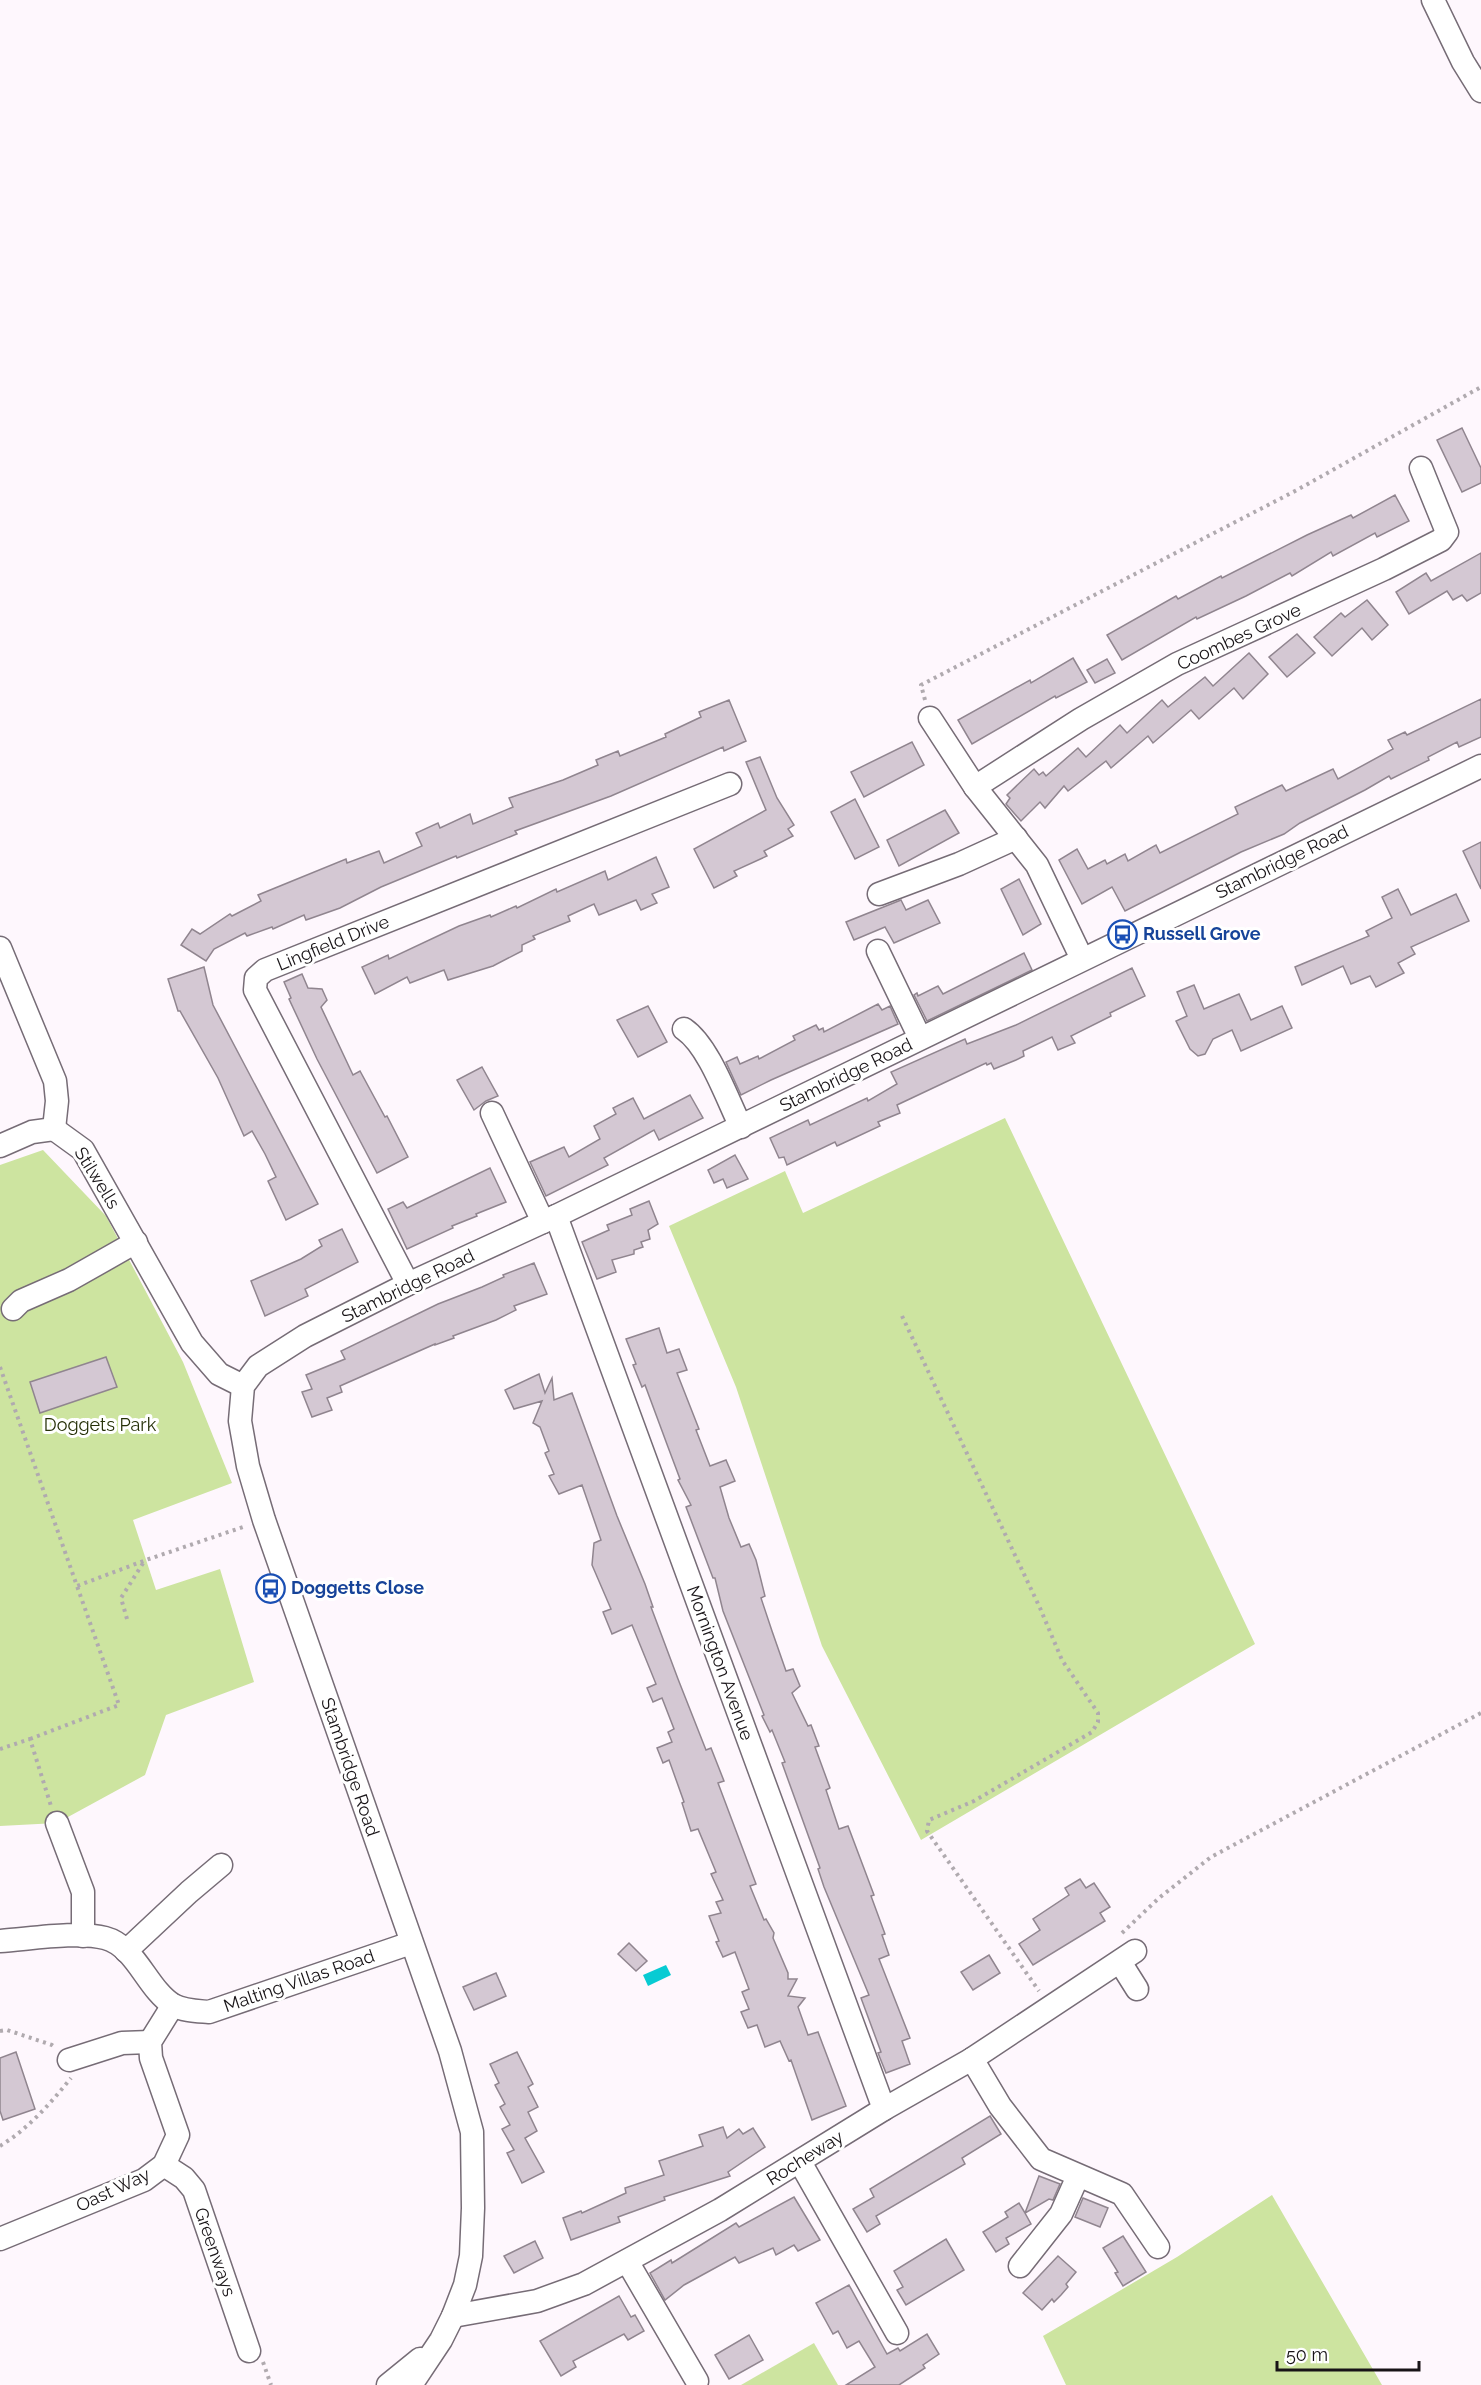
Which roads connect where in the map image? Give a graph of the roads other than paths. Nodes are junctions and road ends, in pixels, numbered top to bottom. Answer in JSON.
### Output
{"nodes":[{"id":1,"x":1433,"y":0,"type":"edge"},
{"id":2,"x":1481,"y":91,"type":"edge"},
{"id":3,"x":1421,"y":468,"type":"dead end"},
{"id":4,"x":930,"y":718,"type":"road end"},
{"id":5,"x":1481,"y":766,"type":"edge"},
{"id":6,"x":730,"y":784,"type":"dead end"},
{"id":7,"x":975,"y":787,"type":"junction"},
{"id":8,"x":1016,"y":838,"type":"junction"},
{"id":9,"x":879,"y":894,"type":"dead end"},
{"id":10,"x":0,"y":948,"type":"edge"},
{"id":11,"x":878,"y":951,"type":"dead end"},
{"id":12,"x":1082,"y":959,"type":"junction"},
{"id":13,"x":684,"y":1029,"type":"dead end"},
{"id":14,"x":920,"y":1038,"type":"junction"},
{"id":15,"x":492,"y":1113,"type":"dead end"},
{"id":16,"x":741,"y":1127,"type":"junction"},
{"id":17,"x":54,"y":1129,"type":"junction"},
{"id":18,"x":0,"y":1146,"type":"edge"},
{"id":19,"x":549,"y":1219,"type":"junction"},
{"id":20,"x":136,"y":1242,"type":"junction"},
{"id":21,"x":408,"y":1284,"type":"junction"},
{"id":22,"x":13,"y":1309,"type":"dead end"},
{"id":23,"x":243,"y":1386,"type":"junction"},
{"id":24,"x":57,"y":1823,"type":"road end"},
{"id":25,"x":221,"y":1865,"type":"dead end"},
{"id":26,"x":83,"y":1936,"type":"junction"},
{"id":27,"x":0,"y":1941,"type":"edge"},
{"id":28,"x":411,"y":1943,"type":"junction"},
{"id":29,"x":126,"y":1951,"type":"junction"},
{"id":30,"x":1137,"y":1989,"type":"dead end"},
{"id":31,"x":173,"y":2005,"type":"junction"},
{"id":32,"x":150,"y":2042,"type":"junction"},
{"id":33,"x":972,"y":2059,"type":"junction"},
{"id":34,"x":69,"y":2060,"type":"road end"},
{"id":35,"x":884,"y":2109,"type":"junction"},
{"id":36,"x":800,"y":2162,"type":"junction"},
{"id":37,"x":164,"y":2165,"type":"junction"},
{"id":38,"x":1078,"y":2176,"type":"junction"},
{"id":39,"x":0,"y":2239,"type":"edge"},
{"id":40,"x":1158,"y":2247,"type":"dead end"},
{"id":41,"x":627,"y":2261,"type":"junction"},
{"id":42,"x":1020,"y":2266,"type":"dead end"},
{"id":43,"x":453,"y":2316,"type":"junction"},
{"id":44,"x":897,"y":2333,"type":"dead end"},
{"id":45,"x":441,"y":2340,"type":"junction"},
{"id":46,"x":249,"y":2351,"type":"dead end"},
{"id":47,"x":697,"y":2381,"type":"dead end"},
{"id":48,"x":388,"y":2385,"type":"edge"},
{"id":49,"x":411,"y":2385,"type":"edge"}],
"edges":[{"from":1,"to":2,"type":"street"},
{"from":3,"to":7,"type":"street","name":"Coombes Grove"},
{"from":4,"to":7,"type":"street"},
{"from":5,"to":12,"type":"street","name":"Stambridge Road"},
{"from":6,"to":21,"type":"street","name":"Lingfield Drive"},
{"from":7,"to":8,"type":"street"},
{"from":8,"to":9,"type":"street"},
{"from":8,"to":12,"type":"street"},
{"from":10,"to":17,"type":"street"},
{"from":11,"to":14,"type":"street"},
{"from":12,"to":14,"type":"street","name":"Stambridge Road"},
{"from":13,"to":16,"type":"street"},
{"from":14,"to":16,"type":"street","name":"Stambridge Road"},
{"from":15,"to":19,"type":"street","name":"Mornington Avenue"},
{"from":16,"to":19,"type":"street","name":"Stambridge Road"},
{"from":17,"to":18,"type":"street"},
{"from":17,"to":20,"type":"street","name":"Stilwells"},
{"from":19,"to":21,"type":"street","name":"Stambridge Road"},
{"from":19,"to":35,"type":"street","name":"Mornington Avenue"},
{"from":20,"to":22,"type":"street"},
{"from":20,"to":23,"type":"street","name":"Stilwells"},
{"from":21,"to":23,"type":"street","name":"Stambridge Road"},
{"from":23,"to":28,"type":"street","name":"Stambridge Road"},
{"from":24,"to":26,"type":"street"},
{"from":25,"to":29,"type":"street"},
{"from":26,"to":27,"type":"street"},
{"from":26,"to":29,"type":"street"},
{"from":28,"to":31,"type":"street","name":"Malting Villas Road"},
{"from":28,"to":43,"type":"street","name":"Stambridge Road"},
{"from":29,"to":31,"type":"street"},
{"from":30,"to":33,"type":"street","name":"Rocheway"},
{"from":31,"to":32,"type":"street"},
{"from":32,"to":34,"type":"street"},
{"from":32,"to":37,"type":"street","name":"Oast Way"},
{"from":33,"to":35,"type":"street","name":"Rocheway"},
{"from":33,"to":38,"type":"street"},
{"from":35,"to":36,"type":"street","name":"Rocheway"},
{"from":36,"to":41,"type":"street","name":"Rocheway"},
{"from":36,"to":44,"type":"street"},
{"from":37,"to":39,"type":"street","name":"Oast Way"},
{"from":37,"to":46,"type":"street","name":"Greenways"},
{"from":38,"to":40,"type":"street"},
{"from":38,"to":42,"type":"street"},
{"from":41,"to":43,"type":"street","name":"Rocheway"},
{"from":41,"to":47,"type":"street"},
{"from":43,"to":45,"type":"street","name":"Stambridge Road"},
{"from":45,"to":48,"type":"street"},
{"from":45,"to":49,"type":"street","name":"Stambridge Road"}]}
